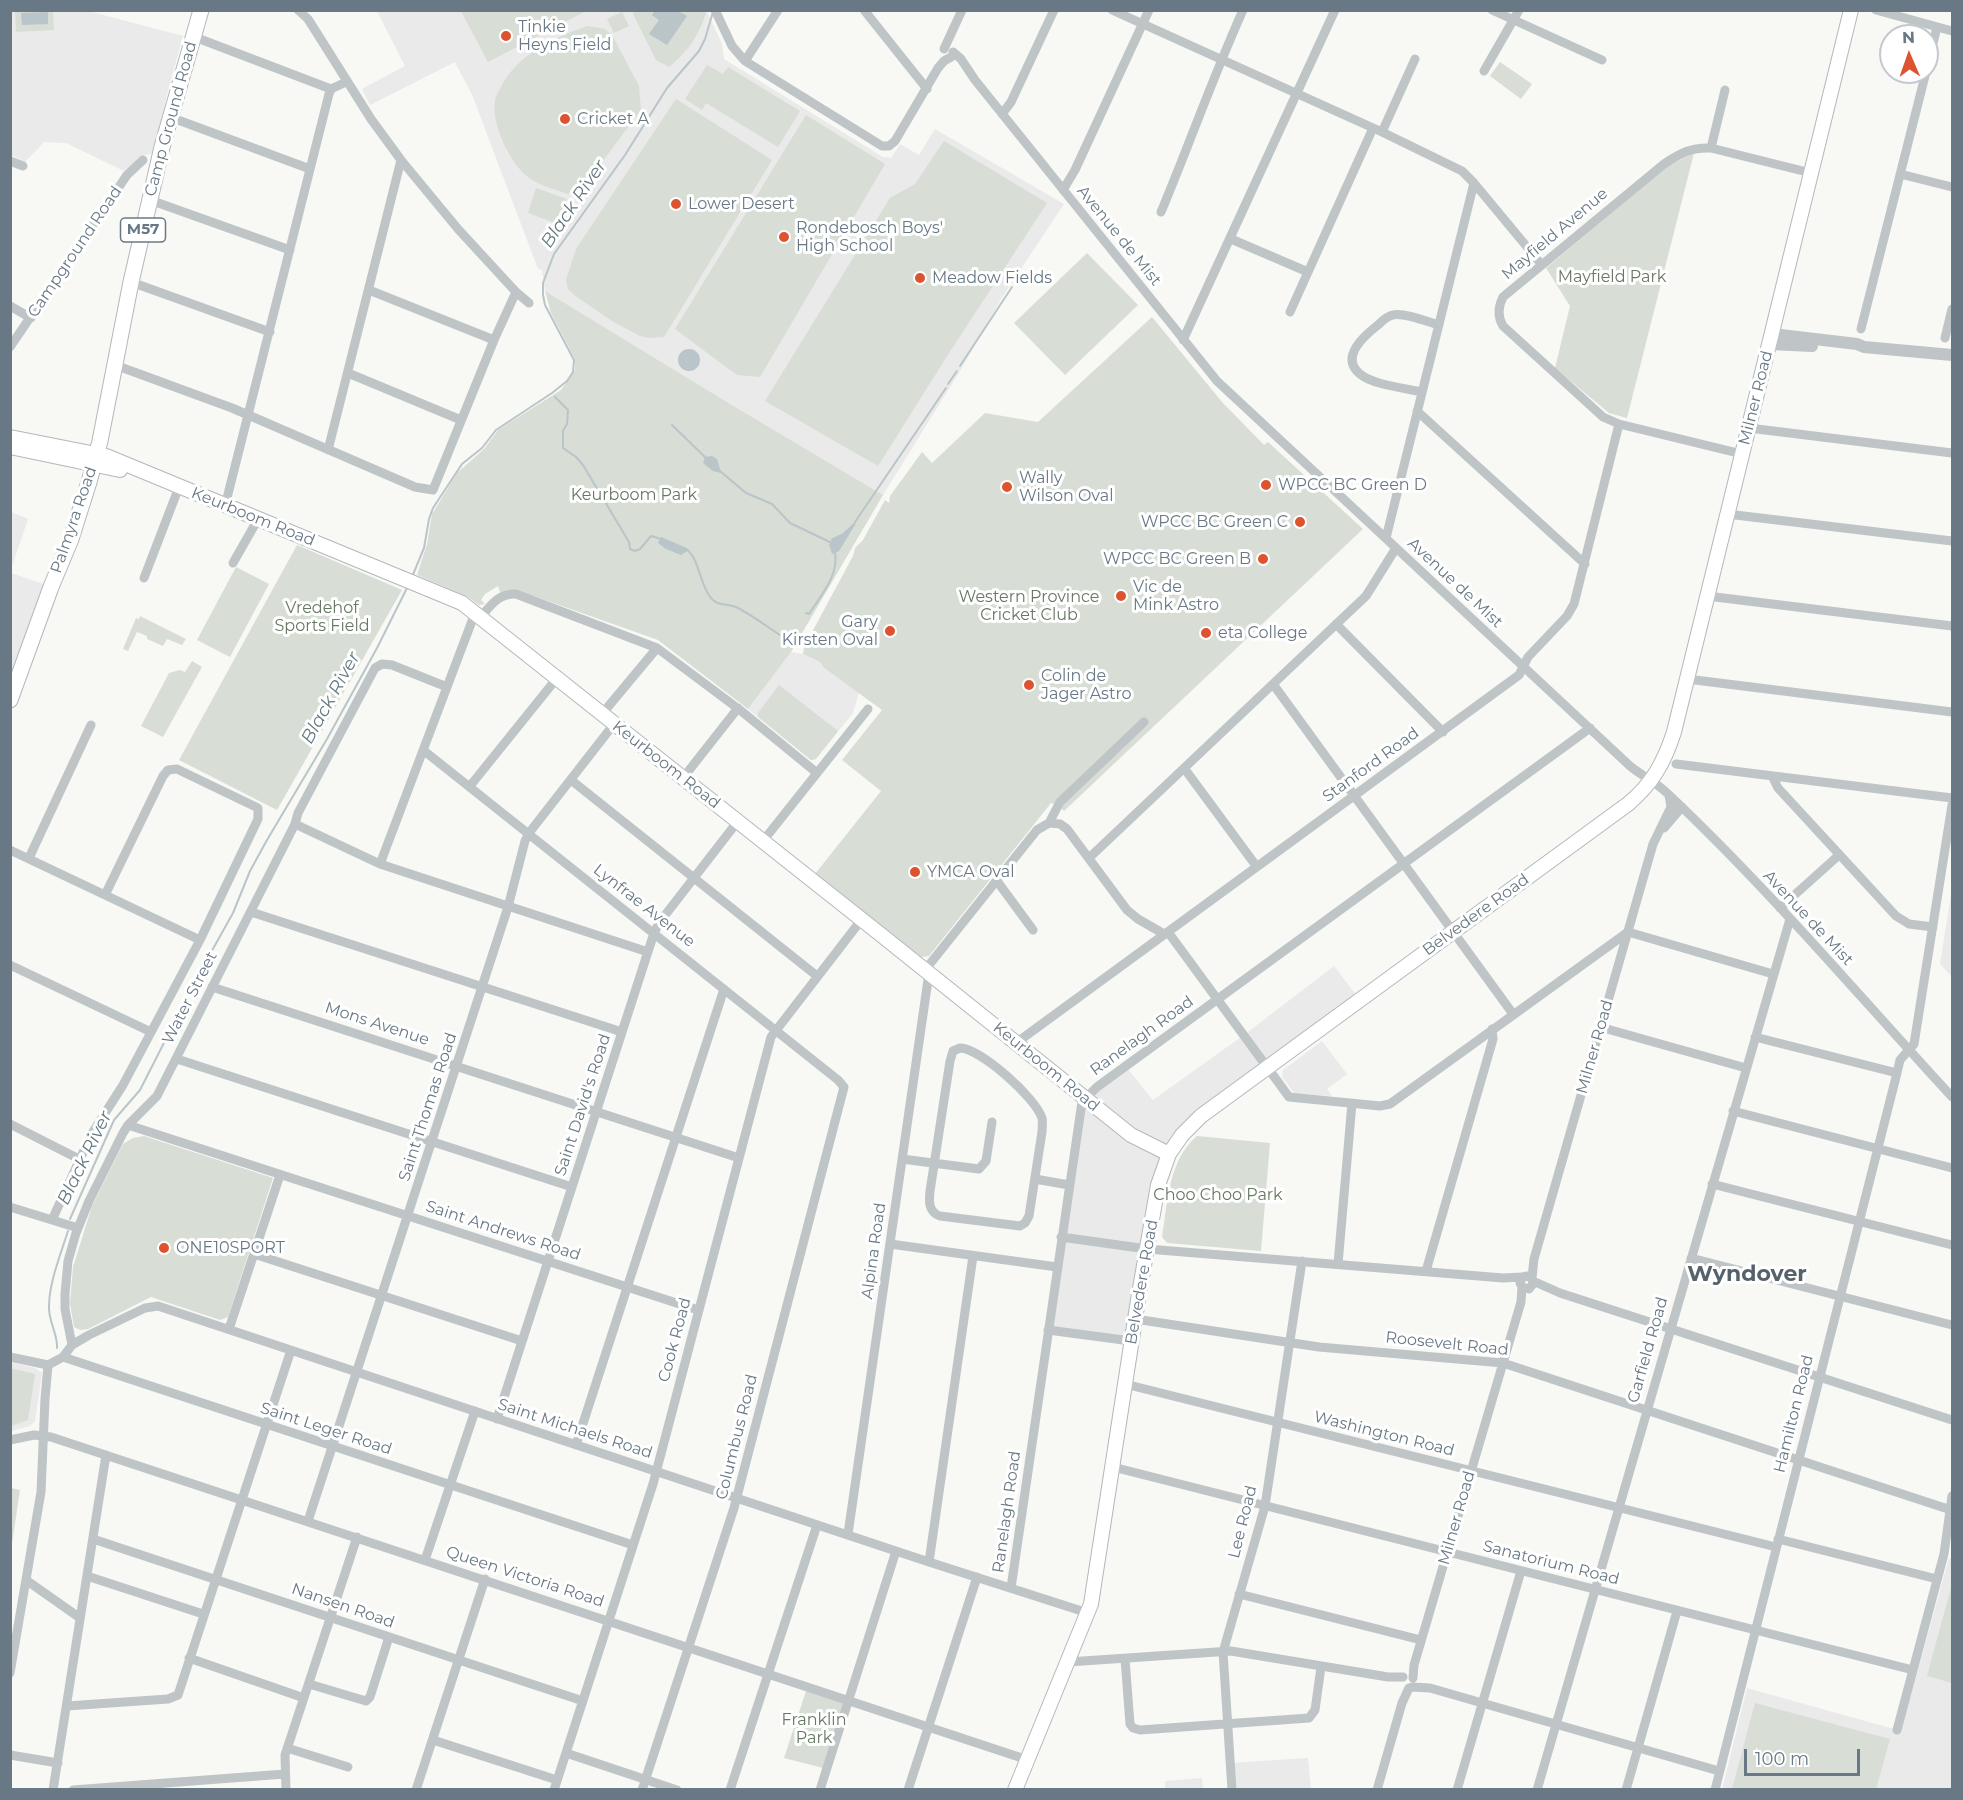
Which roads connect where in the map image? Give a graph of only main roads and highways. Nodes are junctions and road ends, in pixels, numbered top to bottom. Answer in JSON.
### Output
{"nodes":[{"id":1,"x":201,"y":10,"type":"edge"},
{"id":2,"x":1851,"y":10,"type":"edge"},
{"id":3,"x":127,"y":298,"type":"junction"},
{"id":4,"x":10,"y":437,"type":"edge"},
{"id":5,"x":10,"y":447,"type":"edge"},
{"id":6,"x":90,"y":457,"type":"junction"},
{"id":7,"x":10,"y":700,"type":"edge"},
{"id":8,"x":1651,"y":782,"type":"joint"},
{"id":9,"x":1167,"y":1158,"type":"junction"},
{"id":10,"x":1015,"y":1790,"type":"edge"}],
"edges":[{"from":1,"to":3,"type":"main road","name":"Camp Ground Road","number":"M57"},
{"from":2,"to":8,"type":"main road","name":"Milner Road"},
{"from":3,"to":6,"type":"main road","name":"Camp Ground Road","number":"M57"},
{"from":3,"to":6,"type":"main road","name":"Camp Ground Road","number":"M57"},
{"from":4,"to":6,"type":"main road"},
{"from":5,"to":6,"type":"main road"},
{"from":6,"to":7,"type":"main road","name":"Palmyra Road","number":"M57"},
{"from":6,"to":9,"type":"main road","name":"Keurboom Road"},
{"from":8,"to":9,"type":"main road","name":"Belvedere Road"},
{"from":9,"to":10,"type":"main road","name":"Belvedere Road"}]}
